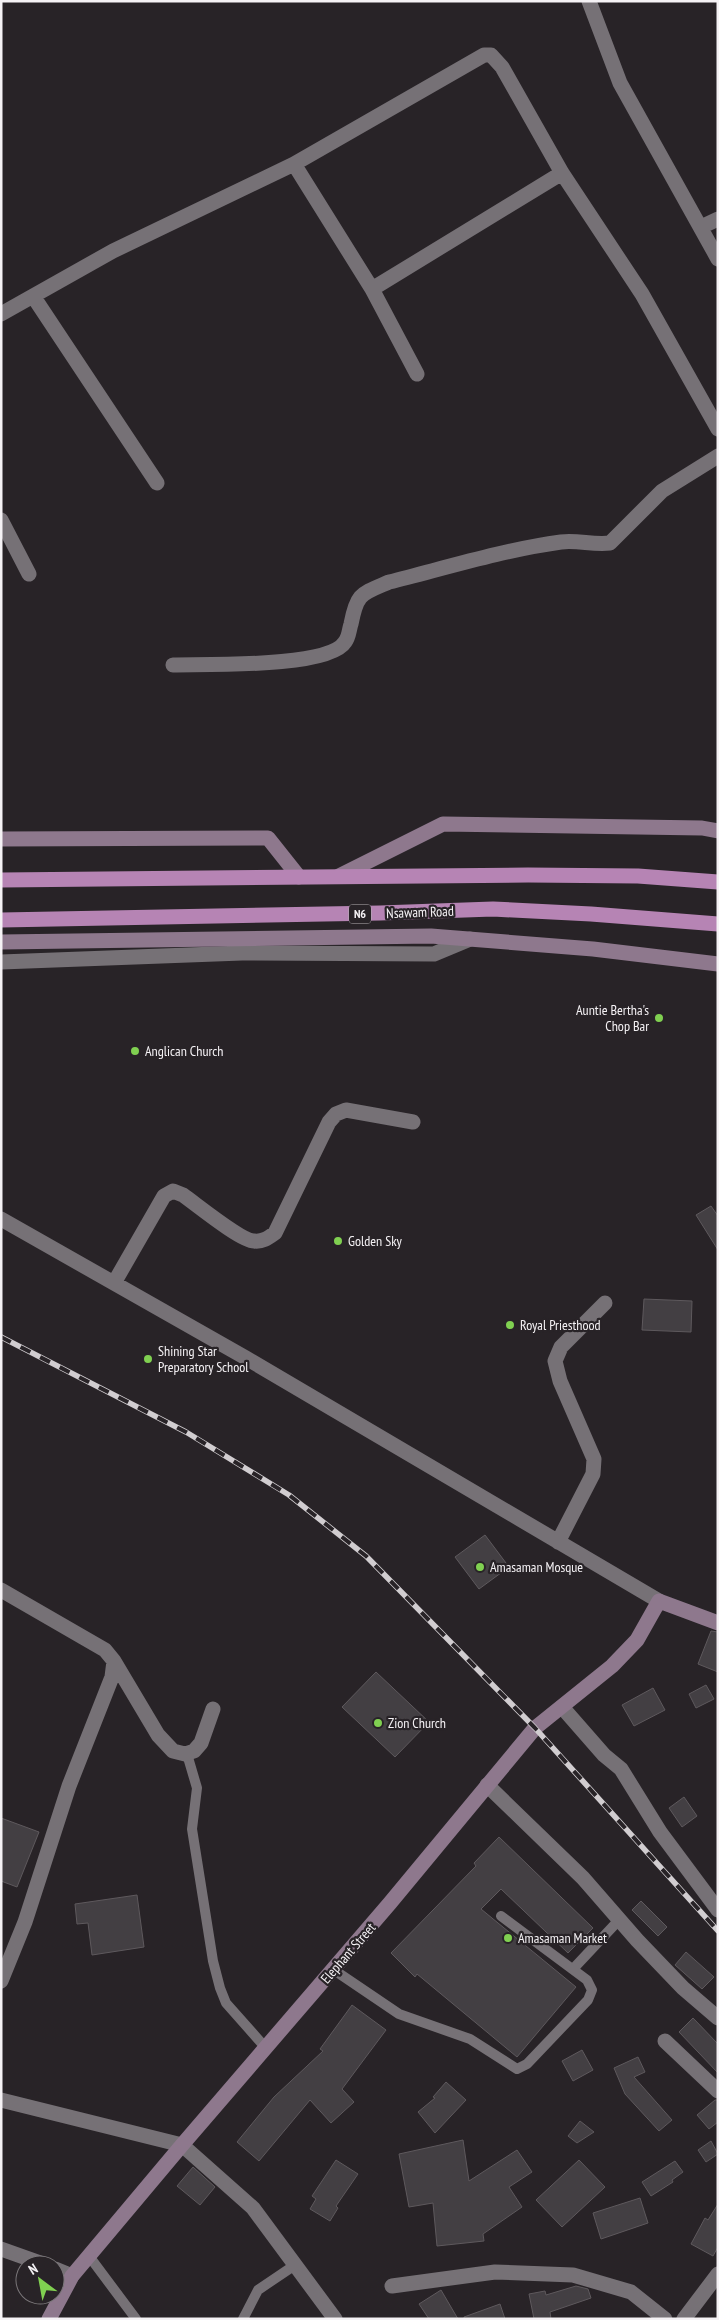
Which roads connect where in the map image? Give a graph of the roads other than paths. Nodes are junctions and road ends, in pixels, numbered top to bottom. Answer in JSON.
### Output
{"nodes":[{"id":1,"x":589,"y":1,"type":"edge"},
{"id":2,"x":294,"y":164,"type":"junction"},
{"id":3,"x":562,"y":173,"type":"junction"},
{"id":4,"x":718,"y":219,"type":"edge"},
{"id":5,"x":701,"y":227,"type":"junction"},
{"id":6,"x":718,"y":259,"type":"edge"},
{"id":7,"x":372,"y":289,"type":"junction"},
{"id":8,"x":33,"y":296,"type":"junction"},
{"id":9,"x":1,"y":314,"type":"edge"},
{"id":10,"x":417,"y":374,"type":"dead end"},
{"id":11,"x":718,"y":429,"type":"edge"},
{"id":12,"x":718,"y":456,"type":"edge"},
{"id":13,"x":157,"y":483,"type":"dead end"},
{"id":14,"x":1,"y":520,"type":"edge"},
{"id":15,"x":28,"y":574,"type":"dead end"},
{"id":16,"x":173,"y":665,"type":"dead end"},
{"id":17,"x":718,"y":831,"type":"edge"},
{"id":18,"x":1,"y":840,"type":"edge"},
{"id":19,"x":339,"y":876,"type":"junction"},
{"id":20,"x":299,"y":877,"type":"junction"},
{"id":21,"x":1,"y":880,"type":"edge"},
{"id":22,"x":718,"y":882,"type":"edge"},
{"id":23,"x":1,"y":920,"type":"edge"},
{"id":24,"x":718,"y":924,"type":"edge"},
{"id":25,"x":470,"y":939,"type":"junction"},
{"id":26,"x":1,"y":942,"type":"edge"},
{"id":27,"x":1,"y":962,"type":"edge"},
{"id":28,"x":718,"y":964,"type":"edge"},
{"id":29,"x":413,"y":1122,"type":"dead end"},
{"id":30,"x":1,"y":1219,"type":"edge"},
{"id":31,"x":114,"y":1283,"type":"junction"},
{"id":32,"x":605,"y":1303,"type":"dead end"},
{"id":33,"x":558,"y":1542,"type":"junction"},
{"id":34,"x":1,"y":1590,"type":"edge"},
{"id":35,"x":659,"y":1601,"type":"junction"},
{"id":36,"x":718,"y":1623,"type":"edge"},
{"id":37,"x":114,"y":1661,"type":"junction"},
{"id":38,"x":562,"y":1707,"type":"junction"},
{"id":39,"x":213,"y":1709,"type":"dead end"},
{"id":40,"x":187,"y":1754,"type":"junction"},
{"id":41,"x":486,"y":1785,"type":"junction"},
{"id":42,"x":718,"y":1910,"type":"edge"},
{"id":43,"x":501,"y":1916,"type":"dead end"},
{"id":44,"x":619,"y":1920,"type":"junction"},
{"id":45,"x":573,"y":1969,"type":"junction"},
{"id":46,"x":334,"y":1970,"type":"junction"},
{"id":47,"x":1,"y":1981,"type":"edge"},
{"id":48,"x":718,"y":2018,"type":"edge"},
{"id":49,"x":665,"y":2040,"type":"dead end"},
{"id":50,"x":265,"y":2048,"type":"junction"},
{"id":51,"x":718,"y":2091,"type":"edge"},
{"id":52,"x":1,"y":2100,"type":"edge"},
{"id":53,"x":182,"y":2145,"type":"junction"},
{"id":54,"x":1,"y":2249,"type":"edge"},
{"id":55,"x":21,"y":2255,"type":"edge"},
{"id":56,"x":89,"y":2256,"type":"junction"},
{"id":57,"x":295,"y":2265,"type":"junction"},
{"id":58,"x":65,"y":2273,"type":"edge"},
{"id":59,"x":718,"y":2274,"type":"edge"},
{"id":60,"x":72,"y":2276,"type":"junction"},
{"id":61,"x":392,"y":2286,"type":"dead end"},
{"id":62,"x":49,"y":2319,"type":"edge"},
{"id":63,"x":136,"y":2319,"type":"edge"},
{"id":64,"x":243,"y":2319,"type":"edge"},
{"id":65,"x":335,"y":2319,"type":"edge"},
{"id":66,"x":665,"y":2319,"type":"edge"},
{"id":67,"x":684,"y":2319,"type":"edge"}],
"edges":[{"from":1,"to":5,"type":"street"},
{"from":2,"to":3,"type":"street"},
{"from":2,"to":7,"type":"street"},
{"from":2,"to":8,"type":"street"},
{"from":3,"to":7,"type":"street"},
{"from":3,"to":11,"type":"street"},
{"from":4,"to":5,"type":"street"},
{"from":5,"to":6,"type":"street"},
{"from":7,"to":10,"type":"street"},
{"from":8,"to":9,"type":"street"},
{"from":8,"to":13,"type":"street"},
{"from":12,"to":16,"type":"street"},
{"from":14,"to":15,"type":"street"},
{"from":17,"to":19,"type":"main road"},
{"from":18,"to":20,"type":"main road"},
{"from":19,"to":20,"type":"highway"},
{"from":19,"to":22,"type":"highway"},
{"from":20,"to":21,"type":"highway"},
{"from":23,"to":24,"type":"highway","name":"Nsawam Road","number":"N6"},
{"from":25,"to":26,"type":"main road"},
{"from":25,"to":27,"type":"street"},
{"from":25,"to":28,"type":"main road"},
{"from":29,"to":31,"type":"street"},
{"from":30,"to":31,"type":"street"},
{"from":31,"to":33,"type":"street"},
{"from":32,"to":33,"type":"street"},
{"from":33,"to":35,"type":"street"},
{"from":34,"to":37,"type":"street"},
{"from":35,"to":36,"type":"main road"},
{"from":35,"to":38,"type":"main road","name":"Elephant Street"},
{"from":37,"to":40,"type":"street"},
{"from":37,"to":47,"type":"street"},
{"from":38,"to":41,"type":"main road","name":"Elephant Street"},
{"from":38,"to":42,"type":"street"},
{"from":39,"to":40,"type":"street"},
{"from":40,"to":50,"type":"lane"},
{"from":41,"to":44,"type":"street"},
{"from":41,"to":46,"type":"main road","name":"Elephant Street"},
{"from":43,"to":45,"type":"lane"},
{"from":44,"to":45,"type":"lane"},
{"from":44,"to":48,"type":"street"},
{"from":45,"to":46,"type":"lane"},
{"from":46,"to":50,"type":"main road","name":"Elephant Street"},
{"from":49,"to":51,"type":"street"},
{"from":50,"to":53,"type":"main road","name":"Elephant Street"},
{"from":52,"to":53,"type":"street"},
{"from":53,"to":56,"type":"main road","name":"Elephant Street"},
{"from":53,"to":57,"type":"street"},
{"from":54,"to":55,"type":"street"},
{"from":56,"to":60,"type":"main road","name":"Elephant Street"},
{"from":56,"to":63,"type":"lane"},
{"from":57,"to":64,"type":"lane"},
{"from":57,"to":65,"type":"street"},
{"from":58,"to":60,"type":"street"},
{"from":59,"to":67,"type":"street"},
{"from":60,"to":62,"type":"main road","name":"Elephant Street"},
{"from":61,"to":66,"type":"street"}]}
